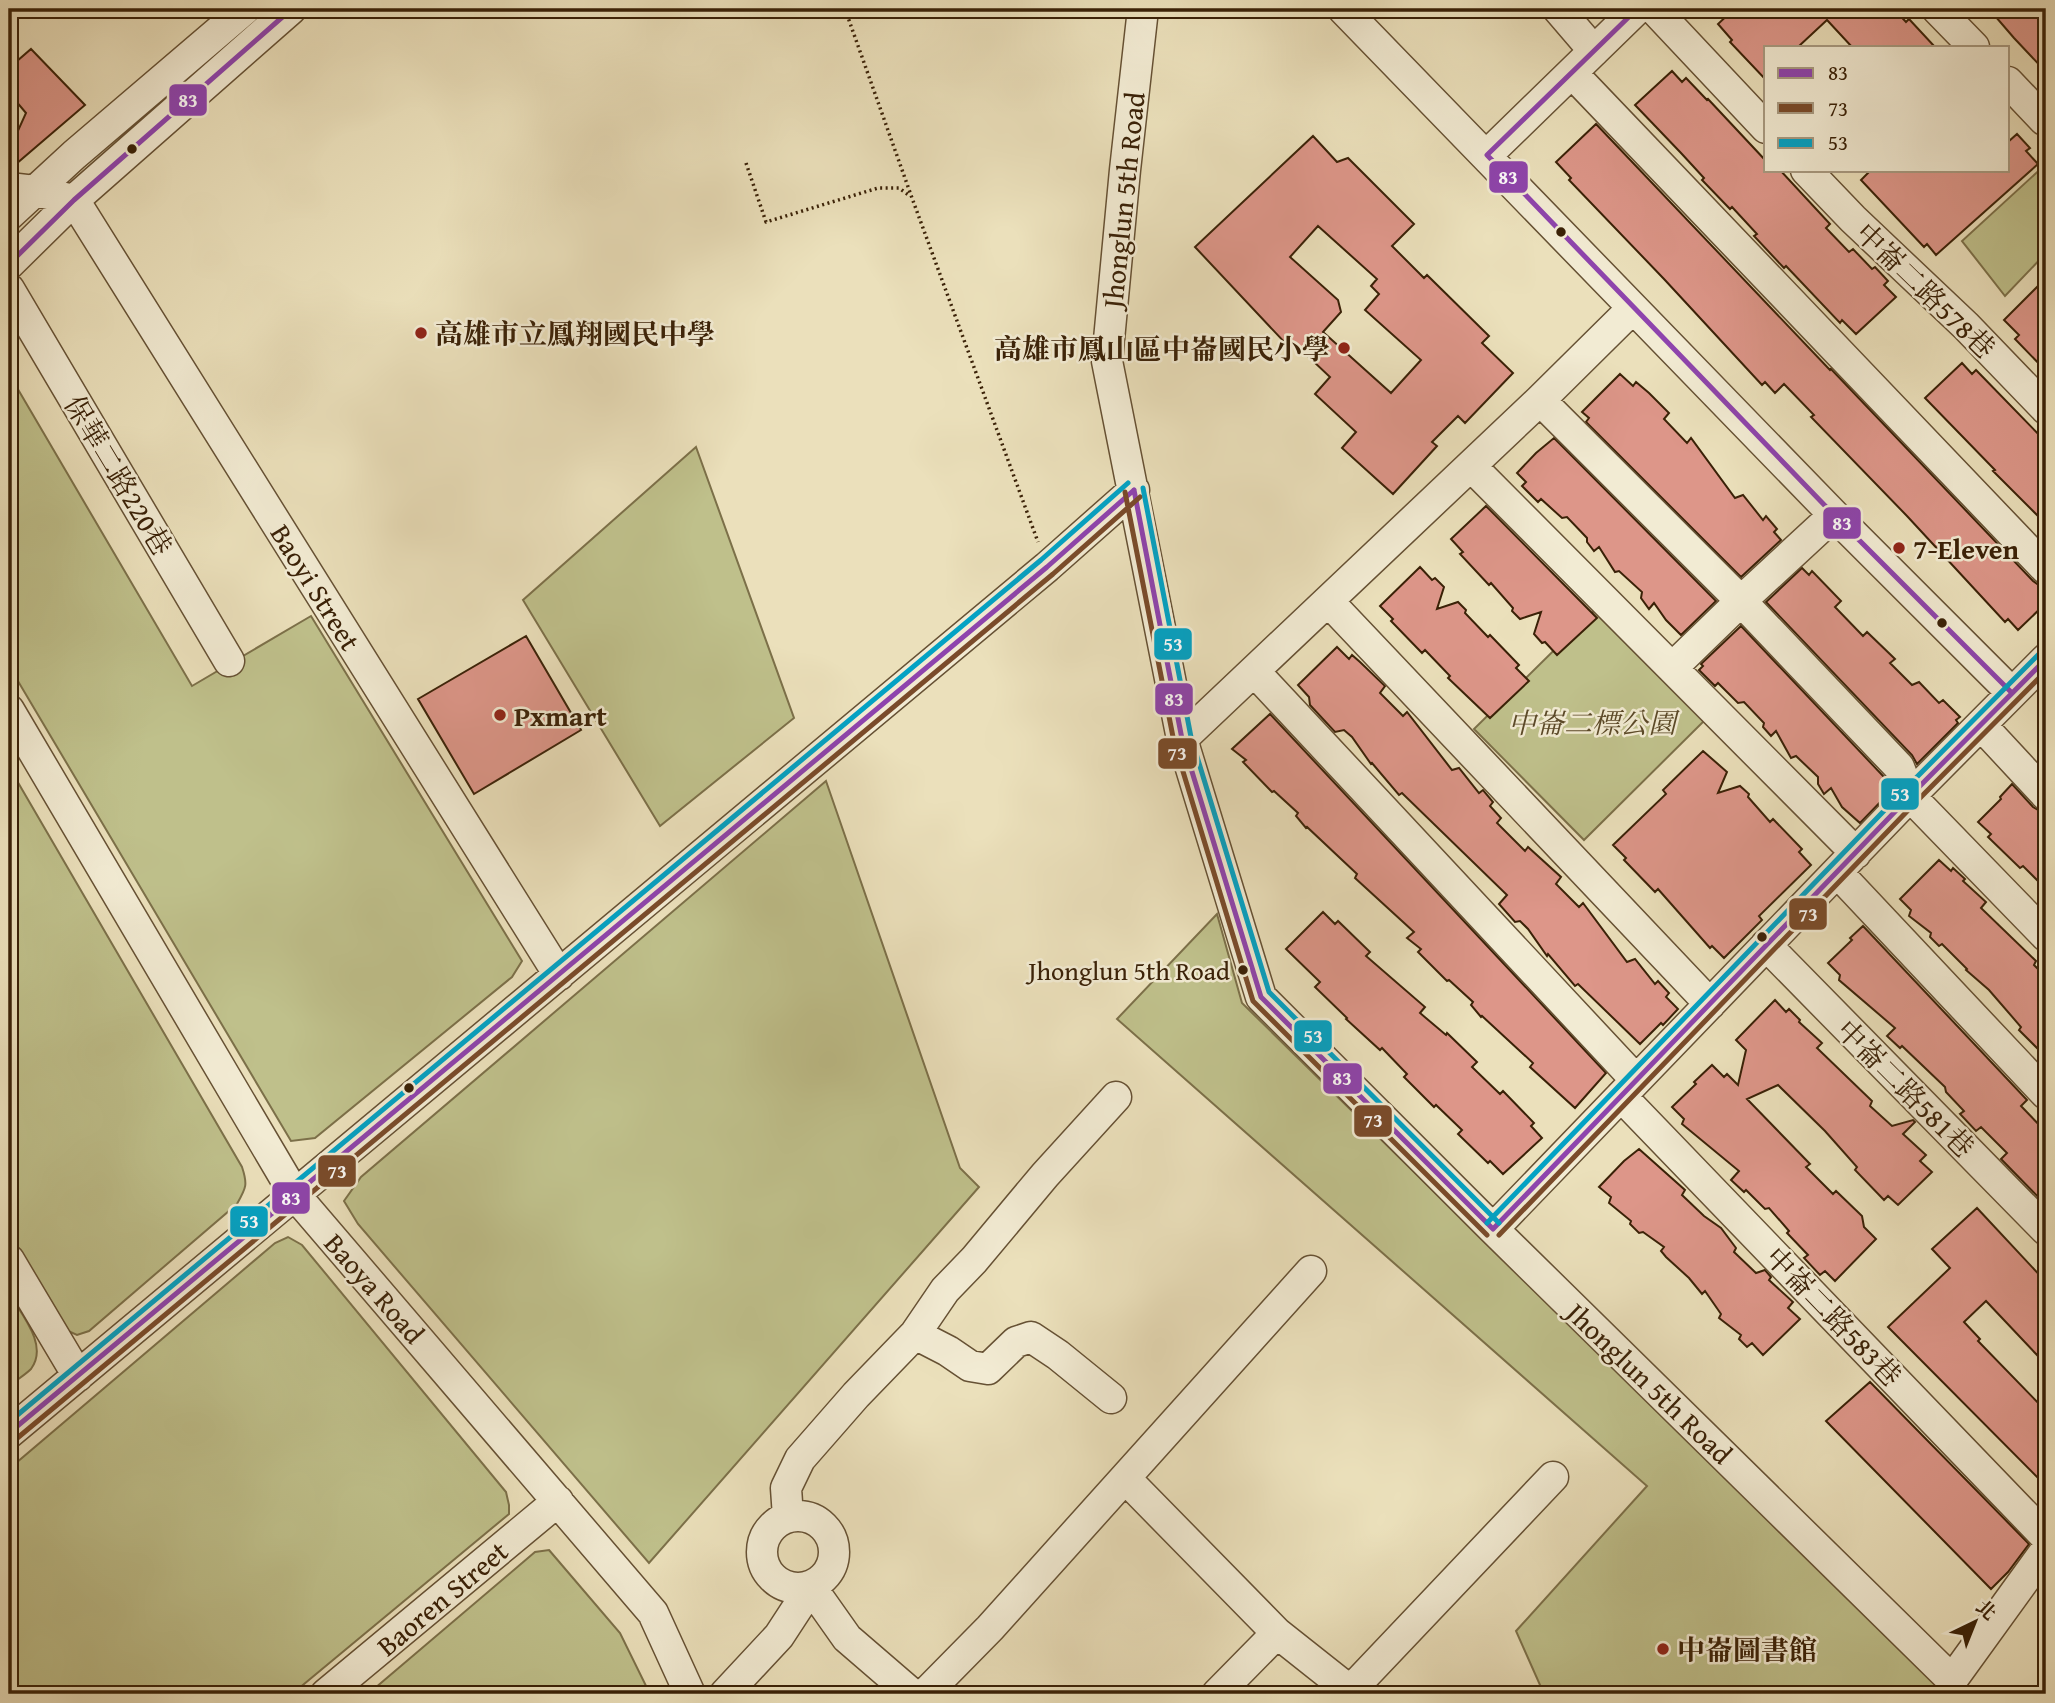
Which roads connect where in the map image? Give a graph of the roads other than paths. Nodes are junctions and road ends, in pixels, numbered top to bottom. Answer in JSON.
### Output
{"nodes":[{"id":1,"x":245,"y":9,"type":"edge"},
{"id":2,"x":1143,"y":9,"type":"edge"},
{"id":3,"x":1343,"y":9,"type":"edge"},
{"id":4,"x":1558,"y":9,"type":"edge"},
{"id":5,"x":1637,"y":9,"type":"edge"},
{"id":6,"x":1654,"y":9,"type":"edge"},
{"id":7,"x":1937,"y":9,"type":"edge"},
{"id":8,"x":287,"y":10,"type":"edge"},
{"id":9,"x":1973,"y":46,"type":"edge"},
{"id":10,"x":1594,"y":51,"type":"junction"},
{"id":11,"x":1572,"y":73,"type":"junction"},
{"id":12,"x":2010,"y":84,"type":"edge"},
{"id":13,"x":2046,"y":120,"type":"edge"},
{"id":14,"x":1764,"y":126,"type":"edge"},
{"id":15,"x":1487,"y":155,"type":"junction"},
{"id":16,"x":1808,"y":172,"type":"edge"},
{"id":17,"x":22,"y":190,"type":"edge"},
{"id":18,"x":74,"y":200,"type":"junction"},
{"id":19,"x":9,"y":215,"type":"edge"},
{"id":20,"x":9,"y":264,"type":"edge"},
{"id":21,"x":9,"y":289,"type":"edge"},
{"id":22,"x":1633,"y":308,"type":"junction"},
{"id":23,"x":1540,"y":400,"type":"junction"},
{"id":24,"x":2046,"y":409,"type":"edge"},
{"id":25,"x":1471,"y":466,"type":"junction"},
{"id":26,"x":1134,"y":490,"type":"junction"},
{"id":27,"x":1834,"y":515,"type":"junction"},
{"id":28,"x":2046,"y":569,"type":"edge"},
{"id":29,"x":1328,"y":601,"type":"junction"},
{"id":30,"x":1741,"y":601,"type":"junction"},
{"id":31,"x":2046,"y":660,"type":"edge"},
{"id":32,"x":229,"y":661,"type":"dead end"},
{"id":33,"x":1672,"y":668,"type":"junction"},
{"id":34,"x":1254,"y":671,"type":"junction"},
{"id":35,"x":2012,"y":693,"type":"junction"},
{"id":36,"x":9,"y":710,"type":"edge"},
{"id":37,"x":1981,"y":725,"type":"junction"},
{"id":38,"x":1182,"y":739,"type":"junction"},
{"id":39,"x":2046,"y":794,"type":"edge"},
{"id":40,"x":1910,"y":796,"type":"junction"},
{"id":41,"x":1846,"y":862,"type":"junction"},
{"id":42,"x":2046,"y":936,"type":"edge"},
{"id":43,"x":1766,"y":945,"type":"junction"},
{"id":44,"x":559,"y":975,"type":"junction"},
{"id":45,"x":1710,"y":1004,"type":"junction"},
{"id":46,"x":1629,"y":1088,"type":"junction"},
{"id":47,"x":2046,"y":1094,"type":"edge"},
{"id":48,"x":1116,"y":1097,"type":"dead end"},
{"id":49,"x":295,"y":1195,"type":"junction"},
{"id":50,"x":1493,"y":1229,"type":"junction"},
{"id":51,"x":2046,"y":1230,"type":"edge"},
{"id":52,"x":9,"y":1260,"type":"edge"},
{"id":53,"x":1311,"y":1271,"type":"dead end"},
{"id":54,"x":915,"y":1334,"type":"junction"},
{"id":55,"x":78,"y":1376,"type":"junction"},
{"id":56,"x":1111,"y":1398,"type":"dead end"},
{"id":57,"x":9,"y":1433,"type":"edge"},
{"id":58,"x":1553,"y":1477,"type":"dead end"},
{"id":59,"x":1125,"y":1478,"type":"junction"},
{"id":60,"x":558,"y":1501,"type":"junction"},
{"id":61,"x":788,"y":1517,"type":"junction"},
{"id":62,"x":2046,"y":1537,"type":"edge"},
{"id":63,"x":2046,"y":1550,"type":"edge"},
{"id":64,"x":811,"y":1587,"type":"junction"},
{"id":65,"x":1277,"y":1633,"type":"junction"},
{"id":66,"x":1352,"y":1693,"type":"edge"},
{"id":67,"x":326,"y":1694,"type":"edge"},
{"id":68,"x":691,"y":1694,"type":"edge"},
{"id":69,"x":725,"y":1694,"type":"edge"},
{"id":70,"x":912,"y":1694,"type":"edge"},
{"id":71,"x":925,"y":1694,"type":"edge"},
{"id":72,"x":1217,"y":1694,"type":"edge"}],
"edges":[{"from":1,"to":17,"type":"street"},
{"from":2,"to":26,"type":"street","name":"Jhonglun 5th Road"},
{"from":3,"to":15,"type":"street"},
{"from":4,"to":10,"type":"street"},
{"from":5,"to":10,"type":"street"},
{"from":6,"to":14,"type":"street"},
{"from":7,"to":9,"type":"street"},
{"from":8,"to":18,"type":"street"},
{"from":10,"to":11,"type":"street"},
{"from":11,"to":15,"type":"street"},
{"from":11,"to":28,"type":"street"},
{"from":12,"to":13,"type":"street"},
{"from":15,"to":22,"type":"street"},
{"from":16,"to":24,"type":"street","name":"中崙二路578巷"},
{"from":17,"to":18,"type":"street"},
{"from":17,"to":19,"type":"street"},
{"from":18,"to":20,"type":"street"},
{"from":18,"to":44,"type":"street","name":"Baoyi Street"},
{"from":21,"to":32,"type":"street","name":"保華二路220巷"},
{"from":22,"to":23,"type":"street"},
{"from":22,"to":27,"type":"street"},
{"from":23,"to":25,"type":"street"},
{"from":23,"to":30,"type":"street"},
{"from":25,"to":29,"type":"street"},
{"from":25,"to":33,"type":"street"},
{"from":26,"to":38,"type":"street","name":"Jhonglun 5th Road"},
{"from":26,"to":44,"type":"street"},
{"from":27,"to":30,"type":"street"},
{"from":27,"to":35,"type":"street"},
{"from":29,"to":34,"type":"street"},
{"from":29,"to":45,"type":"street"},
{"from":30,"to":33,"type":"street"},
{"from":30,"to":40,"type":"street"},
{"from":31,"to":35,"type":"street"},
{"from":33,"to":41,"type":"street"},
{"from":34,"to":38,"type":"street"},
{"from":34,"to":46,"type":"street","name":"中崙二路583巷"},
{"from":35,"to":37,"type":"street"},
{"from":36,"to":49,"type":"street","name":"Baoya Road"},
{"from":37,"to":39,"type":"street"},
{"from":37,"to":40,"type":"street"},
{"from":38,"to":50,"type":"street","name":"Jhonglun 5th Road"},
{"from":40,"to":41,"type":"street"},
{"from":40,"to":42,"type":"street"},
{"from":41,"to":43,"type":"street"},
{"from":41,"to":47,"type":"street"},
{"from":43,"to":45,"type":"street"},
{"from":43,"to":51,"type":"street","name":"中崙二路581巷"},
{"from":44,"to":49,"type":"street"},
{"from":45,"to":46,"type":"street"},
{"from":46,"to":50,"type":"street"},
{"from":46,"to":62,"type":"street","name":"中崙二路583巷"},
{"from":48,"to":54,"type":"street"},
{"from":49,"to":55,"type":"street"},
{"from":49,"to":60,"type":"street","name":"Baoya Road"},
{"from":50,"to":63,"type":"street","name":"Jhonglun 5th Road"},
{"from":52,"to":55,"type":"street"},
{"from":53,"to":59,"type":"street"},
{"from":54,"to":56,"type":"street"},
{"from":54,"to":61,"type":"street"},
{"from":55,"to":57,"type":"street"},
{"from":58,"to":66,"type":"street"},
{"from":59,"to":65,"type":"street"},
{"from":59,"to":71,"type":"street"},
{"from":60,"to":67,"type":"street","name":"Baoren Street"},
{"from":60,"to":68,"type":"street","name":"Baoya Road"},
{"from":61,"to":64,"type":"street"},
{"from":61,"to":64,"type":"street"},
{"from":64,"to":69,"type":"street"},
{"from":64,"to":70,"type":"street"},
{"from":65,"to":66,"type":"street"},
{"from":65,"to":72,"type":"street"}]}
